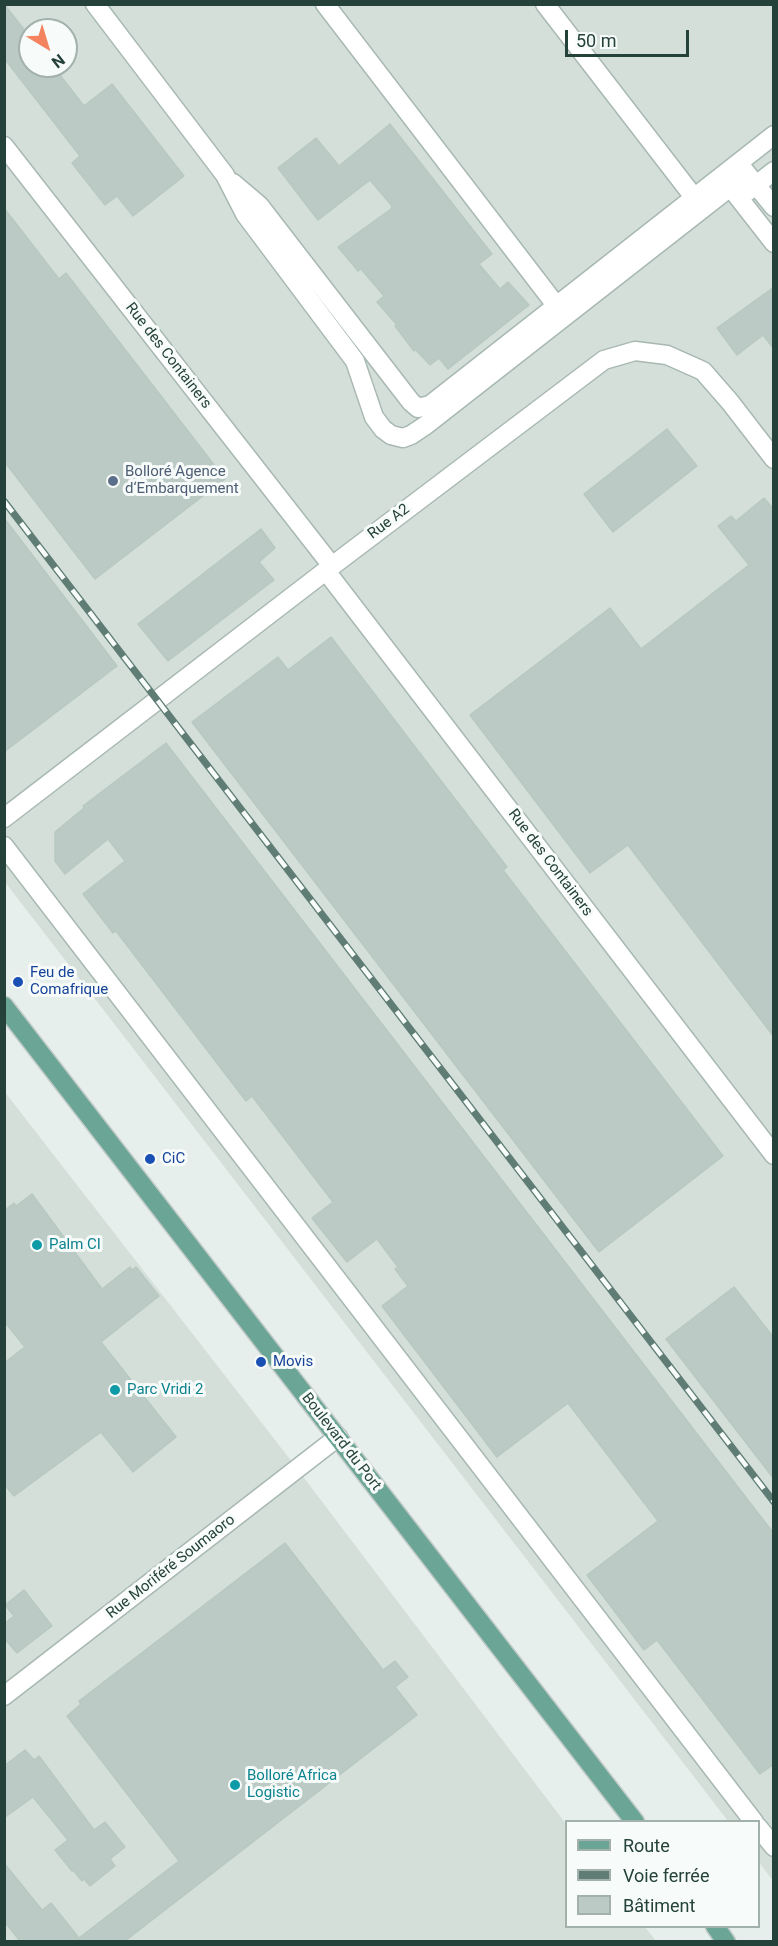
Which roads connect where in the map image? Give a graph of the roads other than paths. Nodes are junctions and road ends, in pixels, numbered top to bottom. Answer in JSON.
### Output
{"nodes":[{"id":1,"x":95,"y":4,"type":"edge"},
{"id":2,"x":325,"y":4,"type":"edge"},
{"id":3,"x":545,"y":4,"type":"edge"},
{"id":4,"x":774,"y":135,"type":"edge"},
{"id":5,"x":4,"y":146,"type":"edge"},
{"id":6,"x":774,"y":171,"type":"edge"},
{"id":7,"x":747,"y":174,"type":"junction"},
{"id":8,"x":225,"y":176,"type":"junction"},
{"id":9,"x":730,"y":187,"type":"junction"},
{"id":10,"x":698,"y":203,"type":"junction"},
{"id":11,"x":774,"y":207,"type":"edge"},
{"id":12,"x":774,"y":243,"type":"edge"},
{"id":13,"x":560,"y":311,"type":"junction"},
{"id":14,"x":774,"y":459,"type":"edge"},
{"id":15,"x":329,"y":568,"type":"junction"},
{"id":16,"x":4,"y":818,"type":"edge"},
{"id":17,"x":4,"y":846,"type":"edge"},
{"id":18,"x":4,"y":1006,"type":"edge"},
{"id":19,"x":774,"y":1155,"type":"edge"},
{"id":20,"x":338,"y":1437,"type":"junction"},
{"id":21,"x":4,"y":1696,"type":"edge"},
{"id":22,"x":634,"y":1820,"type":"edge"},
{"id":23,"x":753,"y":1820,"type":"edge"},
{"id":24,"x":760,"y":1828,"type":"edge"},
{"id":25,"x":774,"y":1847,"type":"edge"},
{"id":26,"x":716,"y":1928,"type":"edge"},
{"id":27,"x":726,"y":1941,"type":"edge"}],
"edges":[{"from":1,"to":8,"type":"street"},
{"from":2,"to":13,"type":"street"},
{"from":3,"to":10,"type":"street"},
{"from":4,"to":7,"type":"street"},
{"from":5,"to":15,"type":"street","name":"Rue des Containers"},
{"from":6,"to":7,"type":"street"},
{"from":7,"to":9,"type":"street"},
{"from":7,"to":9,"type":"street"},
{"from":7,"to":11,"type":"street"},
{"from":8,"to":13,"type":"street"},
{"from":8,"to":13,"type":"street"},
{"from":9,"to":10,"type":"street"},
{"from":9,"to":12,"type":"street"},
{"from":10,"to":13,"type":"street"},
{"from":14,"to":15,"type":"street","name":"Rue A2"},
{"from":15,"to":16,"type":"street","name":"Rue A2"},
{"from":15,"to":19,"type":"street","name":"Rue des Containers"},
{"from":17,"to":23,"type":"street"},
{"from":18,"to":20,"type":"main road","name":"Boulevard du Port"},
{"from":20,"to":21,"type":"street","name":"Rue Moriféré Soumaoro"},
{"from":20,"to":22,"type":"main road","name":"Boulevard du Port"},
{"from":24,"to":25,"type":"street"},
{"from":26,"to":27,"type":"main road"}]}
